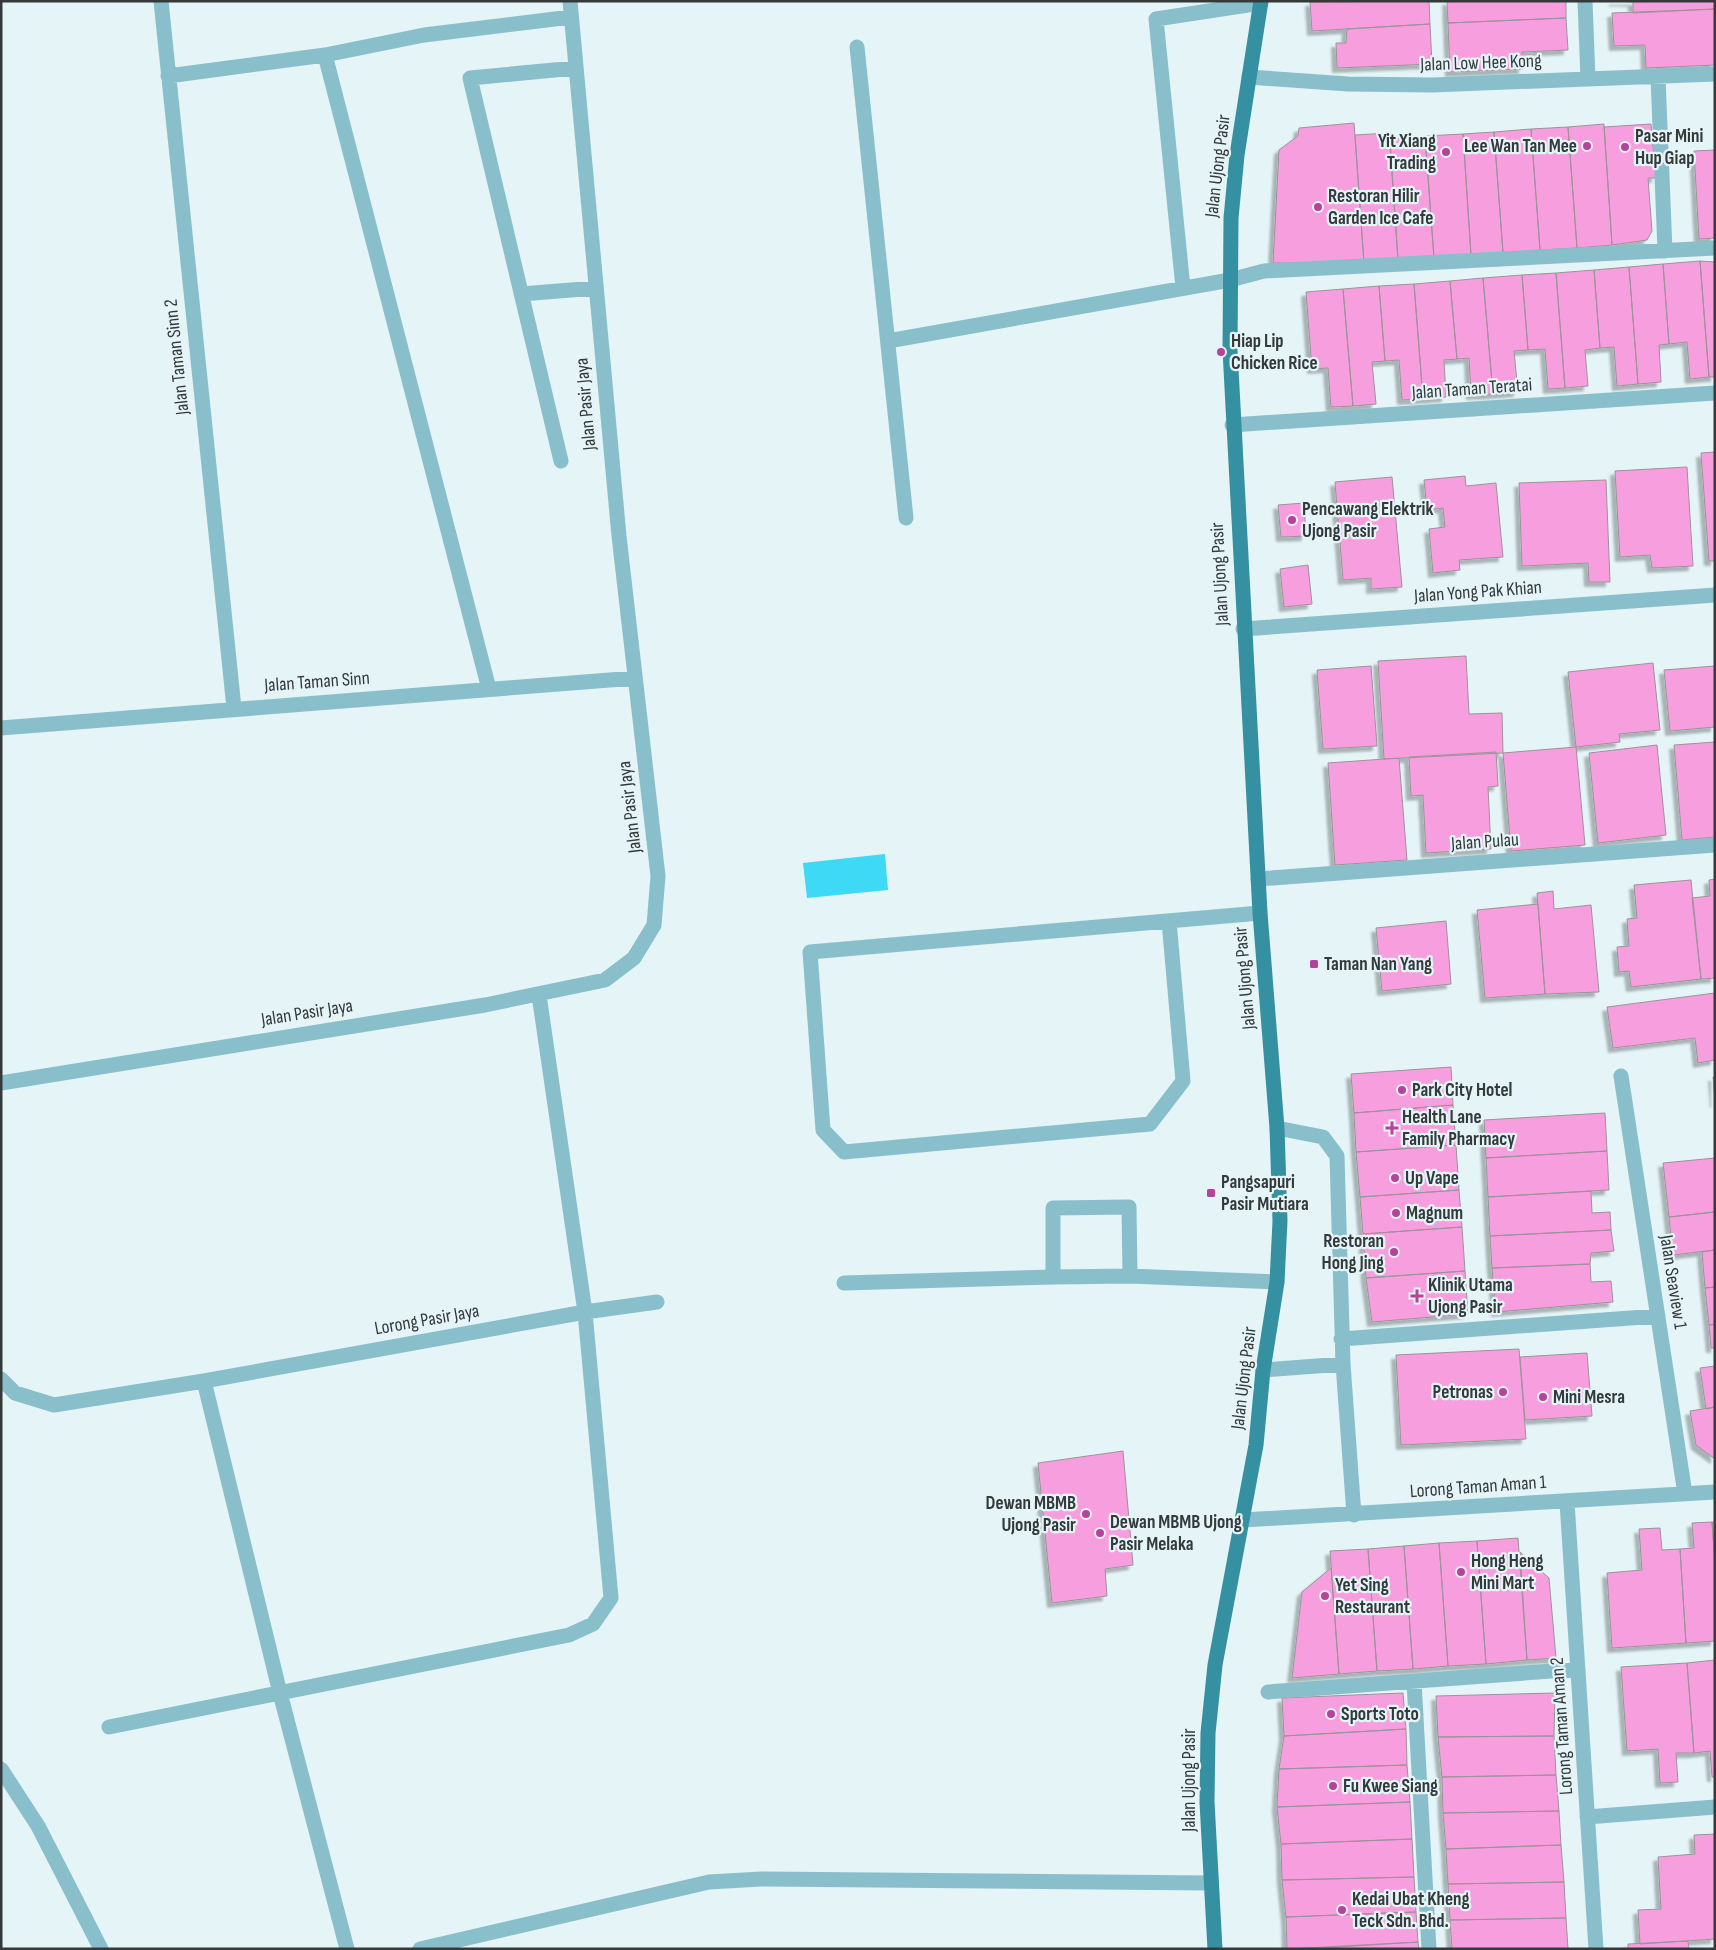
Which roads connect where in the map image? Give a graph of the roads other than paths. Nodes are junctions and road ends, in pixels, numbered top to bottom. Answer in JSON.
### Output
{"nodes":[{"id":1,"x":161,"y":1,"type":"edge"},
{"id":2,"x":570,"y":1,"type":"edge"},
{"id":3,"x":1585,"y":1,"type":"edge"},
{"id":4,"x":1261,"y":2,"type":"edge"},
{"id":5,"x":571,"y":17,"type":"junction"},
{"id":6,"x":857,"y":47,"type":"dead end"},
{"id":7,"x":325,"y":55,"type":"junction"},
{"id":8,"x":575,"y":68,"type":"junction"},
{"id":9,"x":1715,"y":74,"type":"edge"},
{"id":10,"x":168,"y":76,"type":"junction"},
{"id":11,"x":1249,"y":77,"type":"junction"},
{"id":12,"x":1658,"y":77,"type":"junction"},
{"id":13,"x":1588,"y":79,"type":"junction"},
{"id":14,"x":1715,"y":248,"type":"edge"},
{"id":15,"x":1665,"y":251,"type":"junction"},
{"id":16,"x":1230,"y":280,"type":"junction"},
{"id":17,"x":596,"y":288,"type":"junction"},
{"id":18,"x":1183,"y":288,"type":"junction"},
{"id":19,"x":521,"y":294,"type":"junction"},
{"id":20,"x":888,"y":341,"type":"junction"},
{"id":21,"x":1715,"y":393,"type":"edge"},
{"id":22,"x":1232,"y":425,"type":"junction"},
{"id":23,"x":561,"y":461,"type":"dead end"},
{"id":24,"x":906,"y":518,"type":"dead end"},
{"id":25,"x":1715,"y":595,"type":"edge"},
{"id":26,"x":1244,"y":629,"type":"junction"},
{"id":27,"x":635,"y":678,"type":"junction"},
{"id":28,"x":489,"y":689,"type":"junction"},
{"id":29,"x":234,"y":708,"type":"junction"},
{"id":30,"x":1,"y":728,"type":"edge"},
{"id":31,"x":1715,"y":845,"type":"edge"},
{"id":32,"x":1258,"y":878,"type":"junction"},
{"id":33,"x":1260,"y":913,"type":"junction"},
{"id":34,"x":1169,"y":921,"type":"junction"},
{"id":35,"x":539,"y":995,"type":"junction"},
{"id":36,"x":1621,"y":1076,"type":"dead end"},
{"id":37,"x":1,"y":1083,"type":"edge"},
{"id":38,"x":1277,"y":1128,"type":"junction"},
{"id":39,"x":1130,"y":1276,"type":"junction"},
{"id":40,"x":1053,"y":1277,"type":"junction"},
{"id":41,"x":844,"y":1282,"type":"dead end"},
{"id":42,"x":1277,"y":1282,"type":"junction"},
{"id":43,"x":657,"y":1302,"type":"dead end"},
{"id":44,"x":585,"y":1312,"type":"junction"},
{"id":45,"x":1658,"y":1316,"type":"junction"},
{"id":46,"x":1341,"y":1339,"type":"junction"},
{"id":47,"x":1343,"y":1364,"type":"junction"},
{"id":48,"x":1263,"y":1370,"type":"junction"},
{"id":49,"x":1,"y":1379,"type":"edge"},
{"id":50,"x":204,"y":1381,"type":"junction"},
{"id":51,"x":1715,"y":1492,"type":"edge"},
{"id":52,"x":1685,"y":1494,"type":"junction"},
{"id":53,"x":1567,"y":1502,"type":"junction"},
{"id":54,"x":1354,"y":1515,"type":"junction"},
{"id":55,"x":1243,"y":1520,"type":"junction"},
{"id":56,"x":1578,"y":1669,"type":"junction"},
{"id":57,"x":1414,"y":1682,"type":"junction"},
{"id":58,"x":1268,"y":1692,"type":"dead end"},
{"id":59,"x":280,"y":1693,"type":"junction"},
{"id":60,"x":109,"y":1728,"type":"dead end"},
{"id":61,"x":1,"y":1770,"type":"edge"},
{"id":62,"x":1715,"y":1807,"type":"edge"},
{"id":63,"x":1587,"y":1817,"type":"junction"},
{"id":64,"x":1211,"y":1883,"type":"junction"},
{"id":65,"x":101,"y":1949,"type":"edge"},
{"id":66,"x":347,"y":1949,"type":"edge"},
{"id":67,"x":420,"y":1949,"type":"edge"},
{"id":68,"x":1215,"y":1949,"type":"edge"},
{"id":69,"x":1429,"y":1949,"type":"edge"},
{"id":70,"x":1596,"y":1949,"type":"edge"}],
"edges":[{"from":1,"to":10,"type":"street","name":"Jalan Taman Sinn 2"},
{"from":2,"to":5,"type":"street","name":"Jalan Pasir Jaya"},
{"from":3,"to":13,"type":"street"},
{"from":4,"to":11,"type":"main road","name":"Jalan Ujong Pasir"},
{"from":4,"to":18,"type":"street"},
{"from":5,"to":7,"type":"street"},
{"from":5,"to":8,"type":"street","name":"Jalan Pasir Jaya"},
{"from":6,"to":20,"type":"street"},
{"from":7,"to":10,"type":"street"},
{"from":7,"to":28,"type":"street"},
{"from":8,"to":17,"type":"street","name":"Jalan Pasir Jaya"},
{"from":8,"to":19,"type":"street"},
{"from":9,"to":12,"type":"street","name":"Jalan Low Hee Kong"},
{"from":10,"to":29,"type":"street","name":"Jalan Taman Sinn 2"},
{"from":11,"to":13,"type":"street","name":"Jalan Low Hee Kong"},
{"from":11,"to":16,"type":"main road","name":"Jalan Ujong Pasir"},
{"from":12,"to":13,"type":"street","name":"Jalan Low Hee Kong"},
{"from":12,"to":15,"type":"street"},
{"from":14,"to":15,"type":"street"},
{"from":15,"to":16,"type":"street"},
{"from":16,"to":18,"type":"street"},
{"from":16,"to":22,"type":"main road","name":"Jalan Ujong Pasir"},
{"from":17,"to":19,"type":"street"},
{"from":17,"to":27,"type":"street","name":"Jalan Pasir Jaya"},
{"from":18,"to":20,"type":"street"},
{"from":19,"to":23,"type":"street"},
{"from":20,"to":24,"type":"street"},
{"from":21,"to":22,"type":"street","name":"Jalan Taman Teratai"},
{"from":22,"to":26,"type":"main road","name":"Jalan Ujong Pasir"},
{"from":25,"to":26,"type":"street","name":"Jalan Yong Pak Khian"},
{"from":26,"to":32,"type":"main road","name":"Jalan Ujong Pasir"},
{"from":27,"to":28,"type":"street","name":"Jalan Taman Sinn"},
{"from":27,"to":35,"type":"street","name":"Jalan Pasir Jaya"},
{"from":28,"to":29,"type":"street","name":"Jalan Taman Sinn"},
{"from":29,"to":30,"type":"street","name":"Jalan Taman Sinn"},
{"from":31,"to":32,"type":"street","name":"Jalan Pulau"},
{"from":32,"to":33,"type":"main road","name":"Jalan Ujong Pasir"},
{"from":33,"to":34,"type":"street"},
{"from":33,"to":38,"type":"main road","name":"Jalan Ujong Pasir"},
{"from":34,"to":34,"type":"street"},
{"from":35,"to":37,"type":"street","name":"Jalan Pasir Jaya"},
{"from":35,"to":44,"type":"street"},
{"from":36,"to":45,"type":"street","name":"Jalan Seaview 1"},
{"from":38,"to":42,"type":"main road","name":"Jalan Ujong Pasir"},
{"from":38,"to":46,"type":"street"},
{"from":39,"to":40,"type":"street"},
{"from":39,"to":40,"type":"street"},
{"from":39,"to":42,"type":"street"},
{"from":40,"to":41,"type":"street"},
{"from":42,"to":48,"type":"main road","name":"Jalan Ujong Pasir"},
{"from":43,"to":44,"type":"street","name":"Lorong Pasir Jaya"},
{"from":44,"to":50,"type":"street","name":"Lorong Pasir Jaya"},
{"from":44,"to":59,"type":"street"},
{"from":45,"to":46,"type":"street"},
{"from":45,"to":52,"type":"street","name":"Jalan Seaview 1"},
{"from":46,"to":47,"type":"street"},
{"from":47,"to":48,"type":"street"},
{"from":47,"to":54,"type":"street"},
{"from":48,"to":55,"type":"main road","name":"Jalan Ujong Pasir"},
{"from":49,"to":50,"type":"street","name":"Lorong Pasir Jaya"},
{"from":50,"to":59,"type":"street"},
{"from":51,"to":52,"type":"street","name":"Lorong Taman Aman 1"},
{"from":52,"to":53,"type":"street","name":"Lorong Taman Aman 1"},
{"from":53,"to":54,"type":"street","name":"Lorong Taman Aman 1"},
{"from":53,"to":56,"type":"street","name":"Lorong Taman Aman 2"},
{"from":54,"to":55,"type":"street","name":"Lorong Taman Aman 1"},
{"from":55,"to":64,"type":"main road","name":"Jalan Ujong Pasir"},
{"from":56,"to":57,"type":"street"},
{"from":56,"to":63,"type":"street","name":"Lorong Taman Aman 2"},
{"from":57,"to":58,"type":"street"},
{"from":57,"to":69,"type":"street"},
{"from":59,"to":60,"type":"street"},
{"from":59,"to":66,"type":"street"},
{"from":61,"to":65,"type":"street"},
{"from":62,"to":63,"type":"street"},
{"from":63,"to":70,"type":"street","name":"Lorong Taman Aman 2"},
{"from":64,"to":67,"type":"street"},
{"from":64,"to":68,"type":"main road","name":"Jalan Ujong Pasir"}]}
